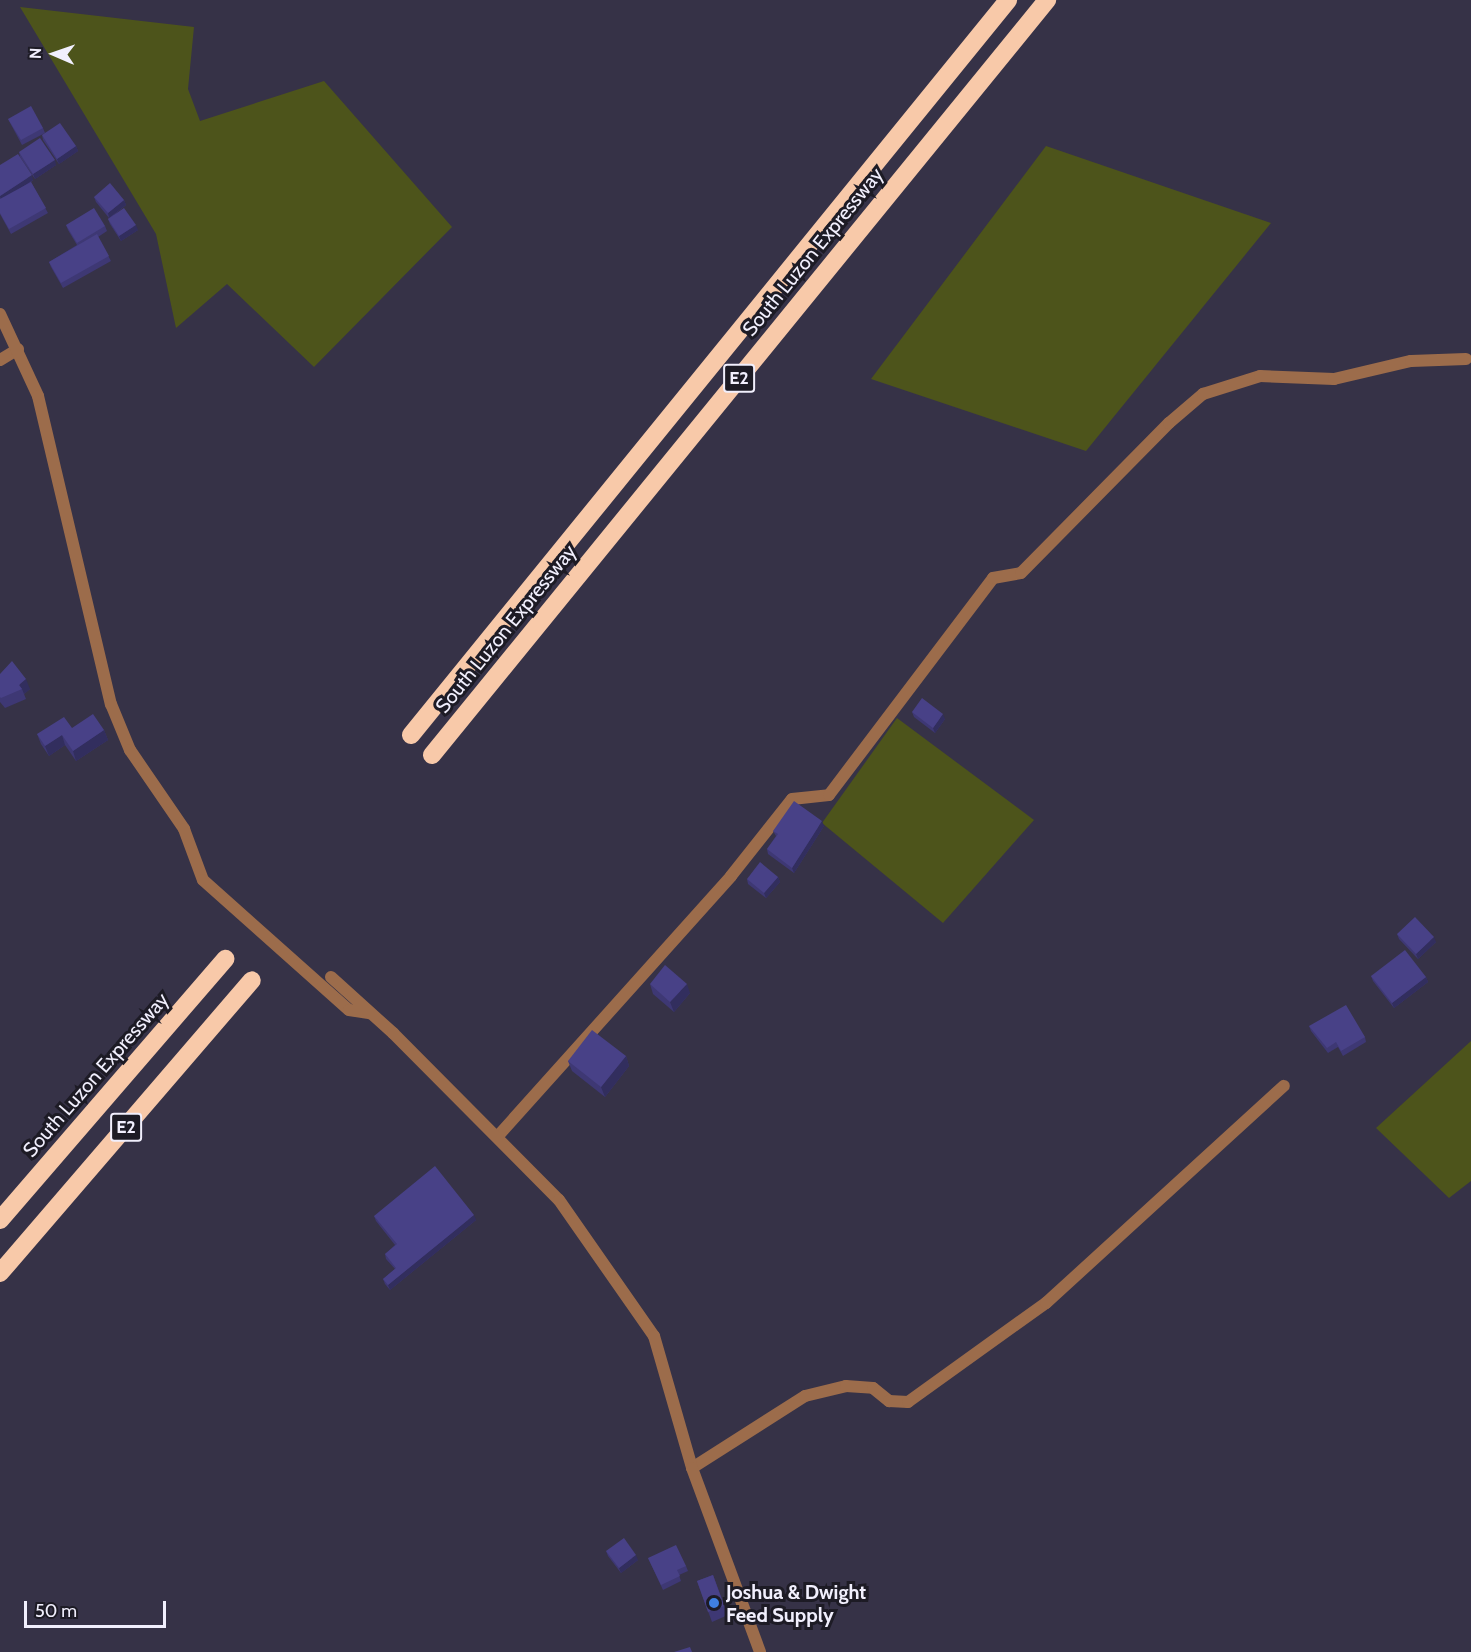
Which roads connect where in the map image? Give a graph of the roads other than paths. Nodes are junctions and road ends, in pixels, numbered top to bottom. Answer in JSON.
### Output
{"nodes":[{"id":1,"x":1008,"y":0,"type":"edge"},
{"id":2,"x":1047,"y":0,"type":"edge"},
{"id":3,"x":0,"y":314,"type":"edge"},
{"id":4,"x":18,"y":349,"type":"junction"},
{"id":5,"x":1466,"y":358,"type":"dead end"},
{"id":6,"x":0,"y":360,"type":"edge"},
{"id":7,"x":411,"y":735,"type":"dead end"},
{"id":8,"x":432,"y":755,"type":"dead end"},
{"id":9,"x":225,"y":959,"type":"dead end"},
{"id":10,"x":332,"y":977,"type":"dead end"},
{"id":11,"x":252,"y":980,"type":"dead end"},
{"id":12,"x":369,"y":1013,"type":"junction"},
{"id":13,"x":1284,"y":1086,"type":"dead end"},
{"id":14,"x":498,"y":1136,"type":"junction"},
{"id":15,"x":0,"y":1220,"type":"edge"},
{"id":16,"x":0,"y":1273,"type":"edge"},
{"id":17,"x":692,"y":1468,"type":"junction"},
{"id":18,"x":760,"y":1652,"type":"edge"}],
"edges":[{"from":1,"to":7,"type":"highway","name":"South Luzon Expressway","number":"E2"},
{"from":2,"to":8,"type":"highway","name":"South Luzon Expressway","number":"E2"},
{"from":3,"to":4,"type":"street"},
{"from":4,"to":6,"type":"street"},
{"from":4,"to":12,"type":"street"},
{"from":5,"to":14,"type":"street"},
{"from":9,"to":15,"type":"highway","name":"South Luzon Expressway","number":"E2"},
{"from":10,"to":12,"type":"street"},
{"from":11,"to":16,"type":"highway","number":"E2"},
{"from":12,"to":14,"type":"street"},
{"from":13,"to":17,"type":"street"},
{"from":14,"to":17,"type":"street"},
{"from":17,"to":18,"type":"street"}]}
